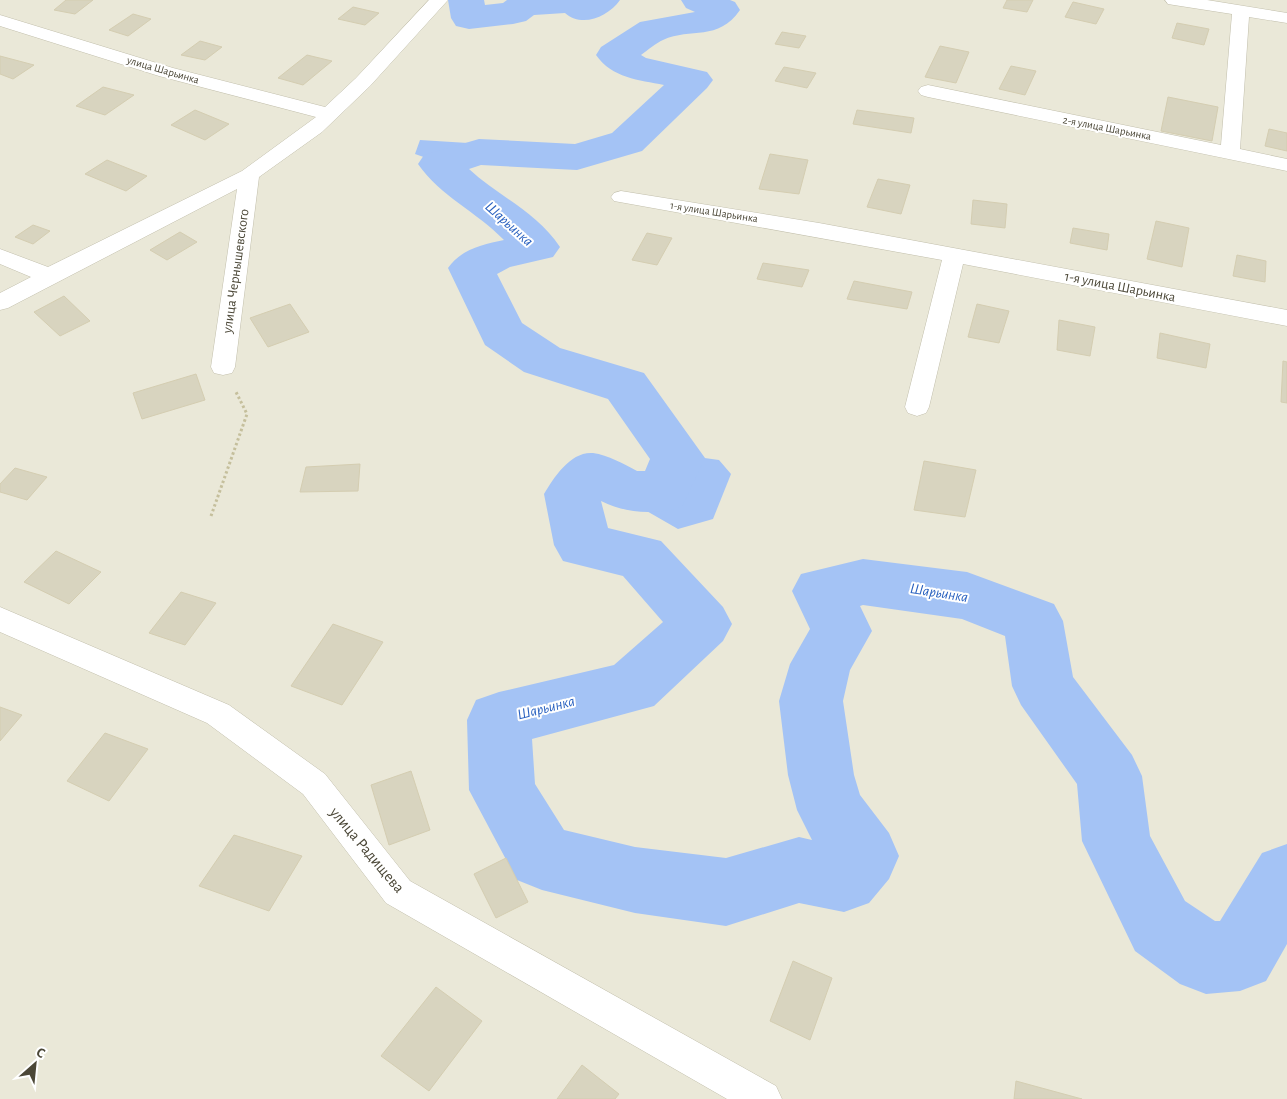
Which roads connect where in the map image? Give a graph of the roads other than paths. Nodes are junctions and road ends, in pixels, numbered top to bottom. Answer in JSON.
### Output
{"nodes":[{"id":1,"x":412,"y":0,"type":"edge"},
{"id":2,"x":1174,"y":0,"type":"edge"},
{"id":3,"x":437,"y":2,"type":"edge"},
{"id":4,"x":1242,"y":10,"type":"junction"},
{"id":5,"x":1287,"y":18,"type":"edge"},
{"id":6,"x":0,"y":20,"type":"edge"},
{"id":7,"x":928,"y":91,"type":"dead end"},
{"id":8,"x":328,"y":114,"type":"junction"},
{"id":9,"x":1230,"y":152,"type":"junction"},
{"id":10,"x":1287,"y":165,"type":"edge"},
{"id":11,"x":249,"y":175,"type":"junction"},
{"id":12,"x":621,"y":197,"type":"dead end"},
{"id":13,"x":0,"y":256,"type":"edge"},
{"id":14,"x":954,"y":256,"type":"junction"},
{"id":15,"x":49,"y":276,"type":"junction"},
{"id":16,"x":0,"y":303,"type":"edge"},
{"id":17,"x":1287,"y":318,"type":"edge"},
{"id":18,"x":223,"y":367,"type":"road end"},
{"id":19,"x":917,"y":407,"type":"dead end"},
{"id":20,"x":0,"y":618,"type":"edge"},
{"id":21,"x":763,"y":1099,"type":"edge"}],
"edges":[{"from":1,"to":3,"type":"street"},
{"from":2,"to":4,"type":"street"},
{"from":3,"to":8,"type":"street"},
{"from":4,"to":5,"type":"street"},
{"from":4,"to":9,"type":"street"},
{"from":6,"to":8,"type":"street","name":"улица Шарьинка"},
{"from":7,"to":9,"type":"street","name":"2-я улица Шарьинка"},
{"from":8,"to":11,"type":"street"},
{"from":9,"to":10,"type":"street","name":"2-я улица Шарьинка"},
{"from":11,"to":15,"type":"street"},
{"from":11,"to":18,"type":"street","name":"улица Чернышевского"},
{"from":12,"to":14,"type":"street","name":"1-я улица Шарьинка"},
{"from":13,"to":15,"type":"street"},
{"from":14,"to":17,"type":"street","name":"1-я улица Шарьинка"},
{"from":14,"to":19,"type":"street"},
{"from":15,"to":16,"type":"street"},
{"from":20,"to":21,"type":"street","name":"улица Радищева"}]}
